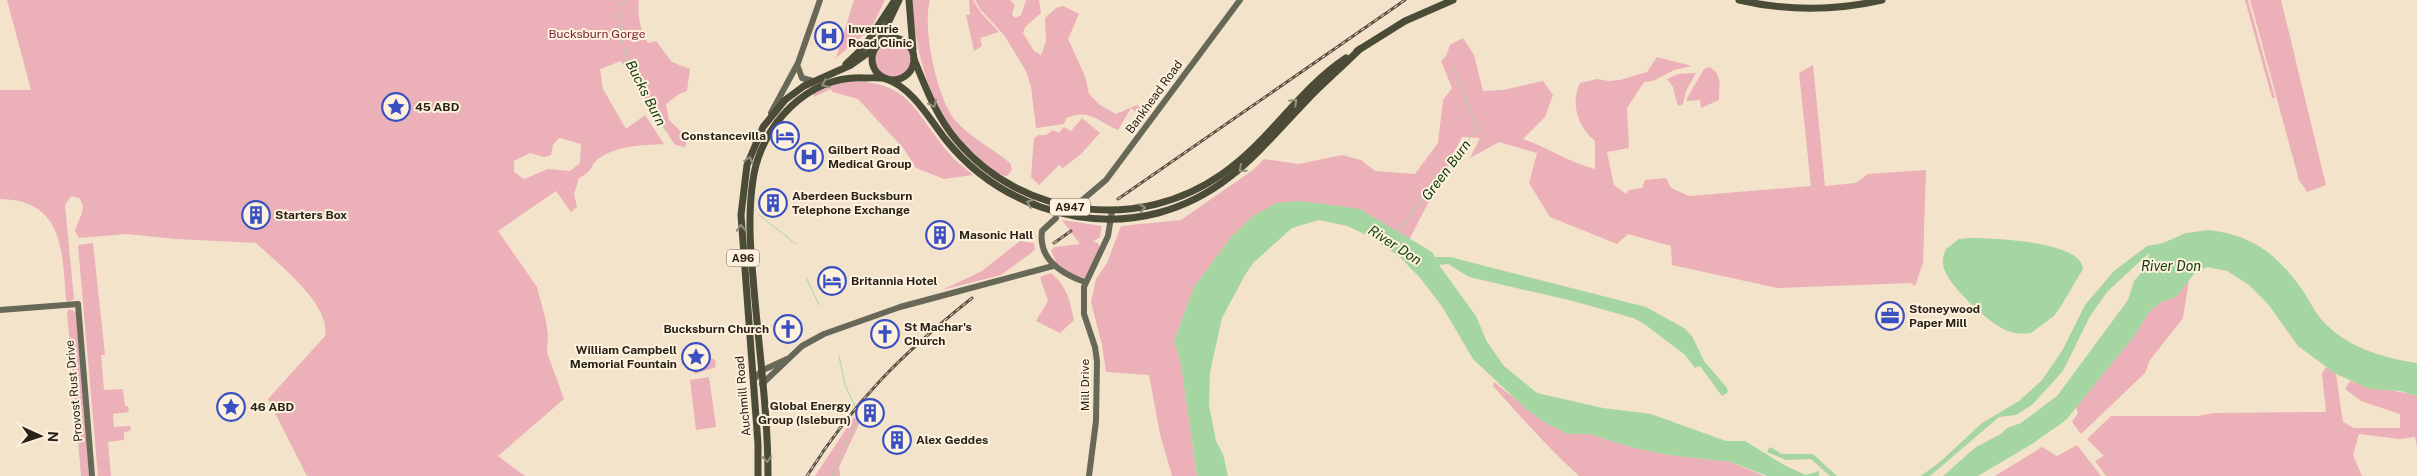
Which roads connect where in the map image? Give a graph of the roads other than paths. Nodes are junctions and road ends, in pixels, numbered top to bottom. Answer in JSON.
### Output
{"nodes":[{"id":1,"x":820,"y":0,"type":"edge"},
{"id":2,"x":895,"y":0,"type":"edge"},
{"id":3,"x":899,"y":0,"type":"edge"},
{"id":4,"x":909,"y":0,"type":"edge"},
{"id":5,"x":1240,"y":0,"type":"edge"},
{"id":6,"x":1453,"y":0,"type":"edge"},
{"id":7,"x":1739,"y":0,"type":"edge"},
{"id":8,"x":1882,"y":0,"type":"edge"},
{"id":9,"x":877,"y":45,"type":"junction"},
{"id":10,"x":913,"y":56,"type":"junction"},
{"id":11,"x":798,"y":63,"type":"junction"},
{"id":12,"x":824,"y":76,"type":"junction"},
{"id":13,"x":885,"y":79,"type":"junction"},
{"id":14,"x":814,"y":81,"type":"junction"},
{"id":15,"x":769,"y":119,"type":"junction"},
{"id":16,"x":1080,"y":202,"type":"dead end"},
{"id":17,"x":1112,"y":215,"type":"junction"},
{"id":18,"x":1056,"y":218,"type":"dead end"},
{"id":19,"x":1054,"y":266,"type":"junction"},
{"id":20,"x":1085,"y":282,"type":"junction"},
{"id":21,"x":0,"y":310,"type":"edge"},
{"id":22,"x":759,"y":357,"type":"junction"},
{"id":23,"x":787,"y":359,"type":"junction"},
{"id":24,"x":777,"y":363,"type":"junction"},
{"id":25,"x":761,"y":371,"type":"junction"},
{"id":26,"x":753,"y":381,"type":"junction"},
{"id":27,"x":762,"y":384,"type":"junction"},
{"id":28,"x":92,"y":476,"type":"edge"},
{"id":29,"x":758,"y":476,"type":"edge"},
{"id":30,"x":768,"y":476,"type":"edge"},
{"id":31,"x":1089,"y":476,"type":"edge"}],
"edges":[{"from":1,"to":11,"type":"street"},
{"from":2,"to":12,"type":"main road","number":"A96"},
{"from":3,"to":9,"type":"main road","number":"A96"},
{"from":4,"to":10,"type":"main road"},
{"from":5,"to":16,"type":"street","name":"Bankhead Road"},
{"from":6,"to":17,"type":"main road","number":"A947"},
{"from":7,"to":8,"type":"main road"},
{"from":9,"to":10,"type":"main road","number":"A96"},
{"from":9,"to":12,"type":"main road","name":"Auchmill Road","number":"A96"},
{"from":9,"to":13,"type":"main road"},
{"from":10,"to":13,"type":"main road","number":"A96"},
{"from":10,"to":17,"type":"main road","number":"A947","one_way":true},
{"from":11,"to":14,"type":"street"},
{"from":11,"to":15,"type":"street"},
{"from":12,"to":14,"type":"main road","name":"Auchmill Road","number":"A96"},
{"from":17,"to":13,"type":"main road","number":"A947","one_way":true},
{"from":13,"to":22,"type":"main road","name":"Auchmill Road","number":"A96","one_way":true},
{"from":14,"to":15,"type":"main road","name":"Auchmill Road","number":"A96"},
{"from":26,"to":15,"type":"main road","name":"Auchmill Road","number":"A96","one_way":true},
{"from":17,"to":20,"type":"street","name":"Mill Drive"},
{"from":18,"to":19,"type":"street"},
{"from":19,"to":20,"type":"street"},
{"from":19,"to":23,"type":"street"},
{"from":20,"to":31,"type":"street","name":"Mill Drive"},
{"from":21,"to":28,"type":"street","name":"Provost Rust Drive"},
{"from":22,"to":24,"type":"street"},
{"from":22,"to":25,"type":"main road","name":"Auchmill Road","number":"A96"},
{"from":23,"to":24,"type":"street"},
{"from":23,"to":27,"type":"street"},
{"from":24,"to":25,"type":"street"},
{"from":25,"to":26,"type":"street"},
{"from":25,"to":27,"type":"main road","name":"Auchmill Road","number":"A96"},
{"from":26,"to":29,"type":"main road","name":"Auchmill Road","number":"A96"},
{"from":27,"to":30,"type":"main road","name":"Auchmill Road","number":"A96","one_way":true}]}
